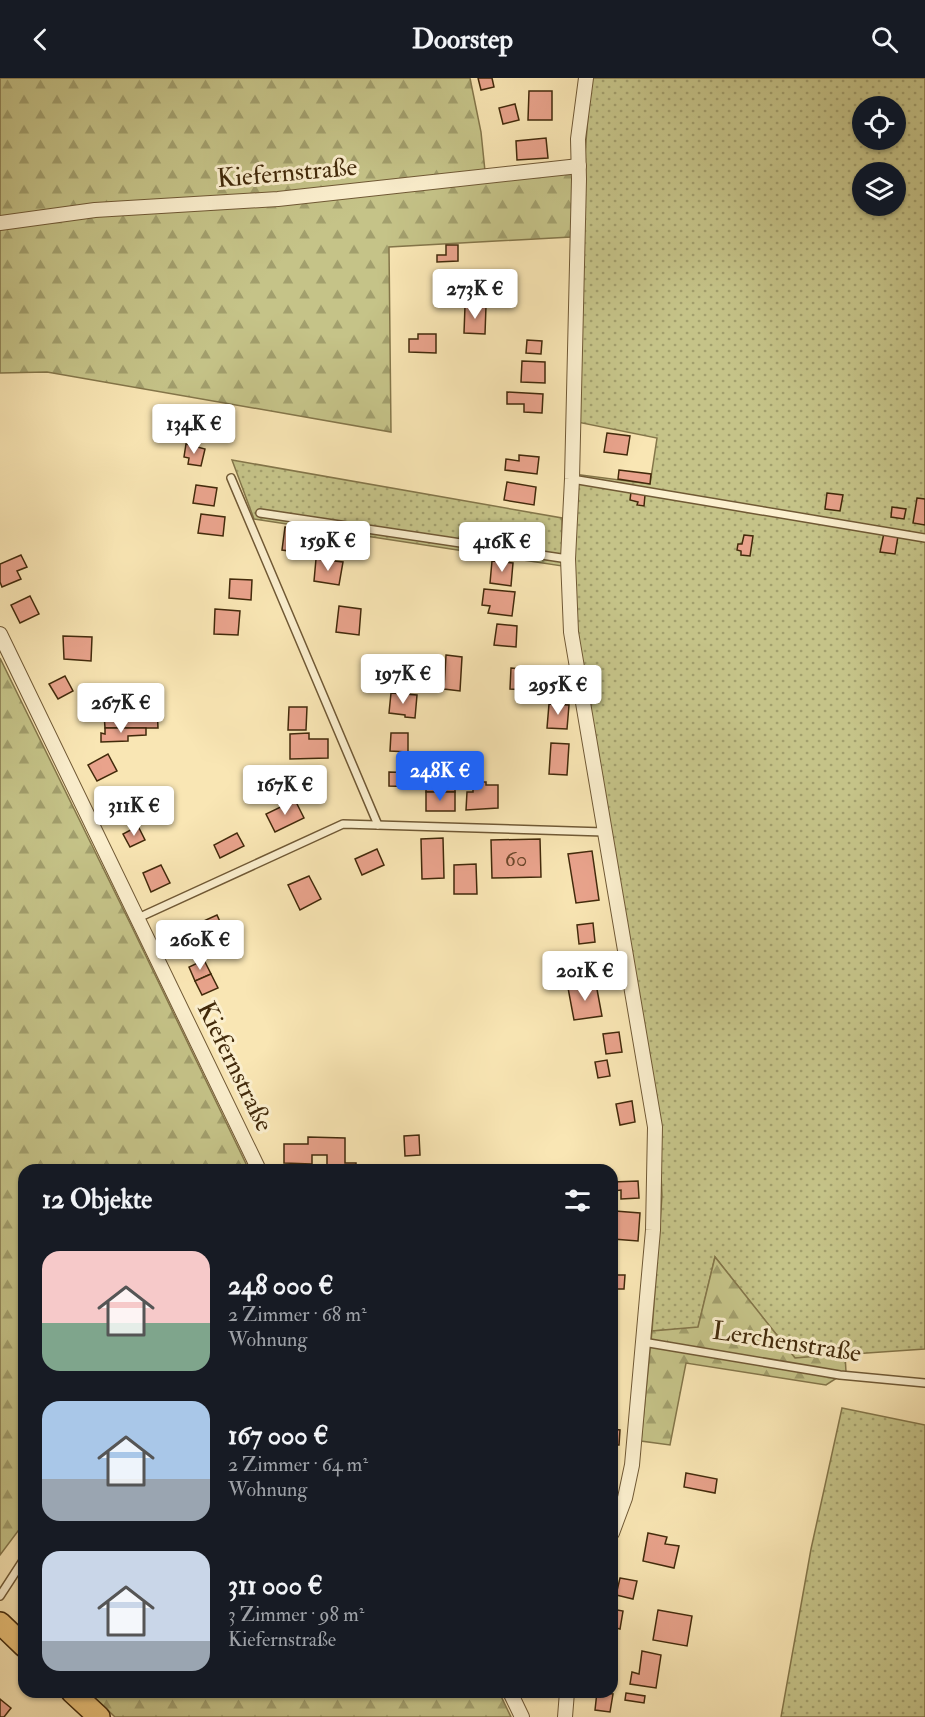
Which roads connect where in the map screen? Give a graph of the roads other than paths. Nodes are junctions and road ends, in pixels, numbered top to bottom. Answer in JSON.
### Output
{"nodes":[{"id":1,"x":586,"y":78,"type":"edge"},
{"id":2,"x":579,"y":166,"type":"junction"},
{"id":3,"x":0,"y":224,"type":"edge"},
{"id":4,"x":231,"y":478,"type":"dead end"},
{"id":5,"x":572,"y":479,"type":"junction"},
{"id":6,"x":260,"y":513,"type":"dead end"},
{"id":7,"x":925,"y":538,"type":"edge"},
{"id":8,"x":568,"y":559,"type":"junction"},
{"id":9,"x":0,"y":634,"type":"edge"},
{"id":10,"x":378,"y":825,"type":"junction"},
{"id":11,"x":604,"y":832,"type":"junction"},
{"id":12,"x":138,"y":918,"type":"junction"},
{"id":13,"x":256,"y":1164,"type":"edge"},
{"id":14,"x":643,"y":1342,"type":"junction"},
{"id":15,"x":925,"y":1383,"type":"edge"},
{"id":16,"x":618,"y":1517,"type":"edge"},
{"id":17,"x":18,"y":1568,"type":"edge"},
{"id":18,"x":0,"y":1596,"type":"edge"},
{"id":19,"x":1,"y":1626,"type":"edge"},
{"id":20,"x":18,"y":1641,"type":"edge"},
{"id":21,"x":78,"y":1698,"type":"edge"},
{"id":22,"x":513,"y":1698,"type":"edge"},
{"id":23,"x":567,"y":1698,"type":"edge"},
{"id":24,"x":99,"y":1717,"type":"edge"},
{"id":25,"x":522,"y":1717,"type":"edge"},
{"id":26,"x":565,"y":1717,"type":"edge"}],
"edges":[{"from":1,"to":2,"type":"street"},
{"from":2,"to":3,"type":"street","name":"Kiefernstraße"},
{"from":2,"to":5,"type":"street"},
{"from":4,"to":10,"type":"lane"},
{"from":5,"to":7,"type":"lane"},
{"from":5,"to":8,"type":"street"},
{"from":6,"to":8,"type":"lane"},
{"from":8,"to":11,"type":"street"},
{"from":9,"to":12,"type":"street","name":"Kiefernstraße"},
{"from":10,"to":11,"type":"lane"},
{"from":10,"to":12,"type":"lane"},
{"from":11,"to":14,"type":"street"},
{"from":12,"to":13,"type":"street","name":"Kiefernstraße"},
{"from":14,"to":15,"type":"lane","name":"Lerchenstraße"},
{"from":14,"to":16,"type":"street"},
{"from":17,"to":18,"type":"lane"},
{"from":19,"to":20,"type":"main road"},
{"from":21,"to":24,"type":"main road"},
{"from":22,"to":25,"type":"street"},
{"from":23,"to":26,"type":"street"}]}
